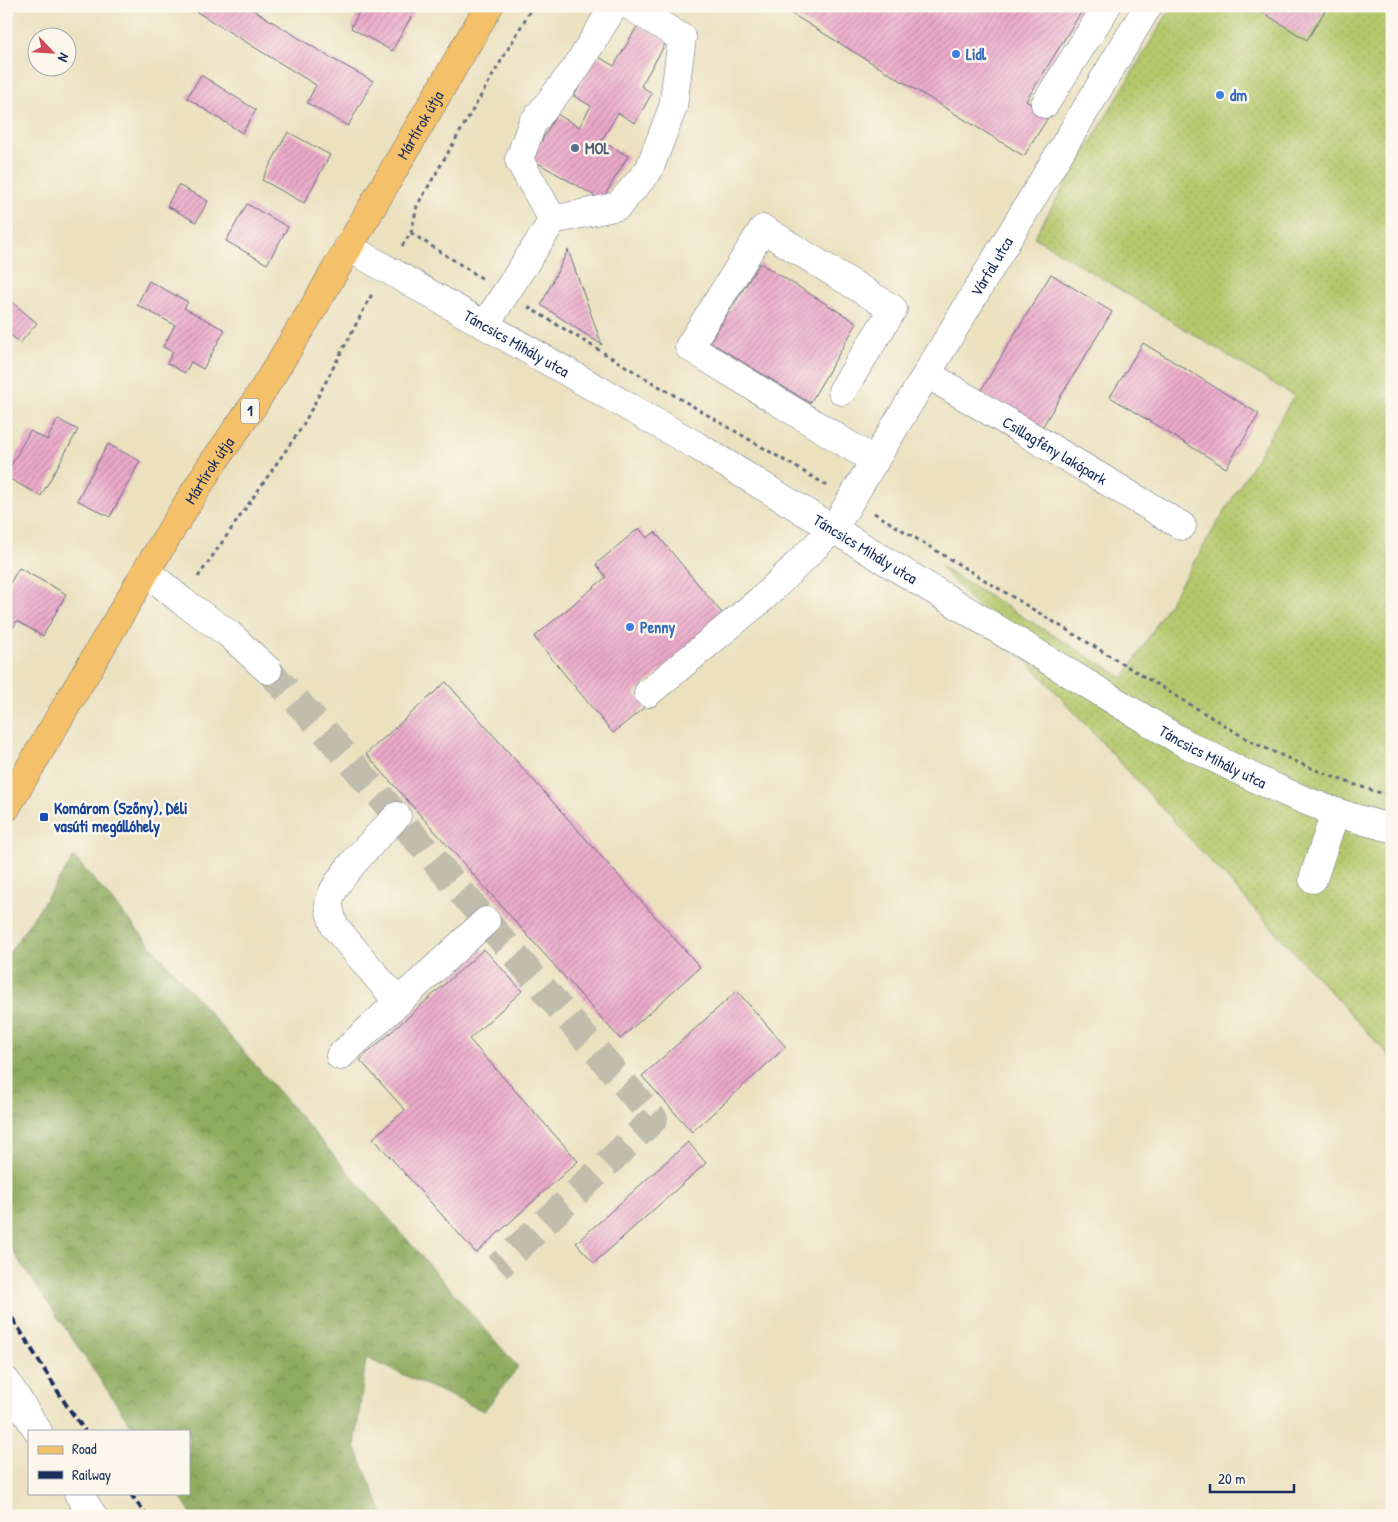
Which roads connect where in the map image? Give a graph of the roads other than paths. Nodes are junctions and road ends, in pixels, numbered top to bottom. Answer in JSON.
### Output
{"nodes":[{"id":1,"x":489,"y":6,"type":"edge"},
{"id":2,"x":614,"y":6,"type":"edge"},
{"id":3,"x":630,"y":6,"type":"edge"},
{"id":4,"x":1107,"y":6,"type":"edge"},
{"id":5,"x":1137,"y":10,"type":"edge"},
{"id":6,"x":1045,"y":104,"type":"dead end"},
{"id":7,"x":553,"y":220,"type":"junction"},
{"id":8,"x":348,"y":247,"type":"junction"},
{"id":9,"x":485,"y":325,"type":"junction"},
{"id":10,"x":927,"y":374,"type":"junction"},
{"id":11,"x":842,"y":391,"type":"dead end"},
{"id":12,"x":875,"y":461,"type":"junction"},
{"id":13,"x":1182,"y":526,"type":"dead end"},
{"id":14,"x":834,"y":528,"type":"junction"},
{"id":15,"x":146,"y":571,"type":"junction"},
{"id":16,"x":268,"y":670,"type":"tunnel mouth"},
{"id":17,"x":648,"y":693,"type":"dead end"},
{"id":18,"x":6,"y":808,"type":"edge"},
{"id":19,"x":1335,"y":812,"type":"junction"},
{"id":20,"x":397,"y":816,"type":"dead end"},
{"id":21,"x":1392,"y":828,"type":"edge"},
{"id":22,"x":1313,"y":879,"type":"dead end"},
{"id":23,"x":486,"y":921,"type":"dead end"},
{"id":24,"x":398,"y":1002,"type":"junction"},
{"id":25,"x":340,"y":1056,"type":"dead end"},
{"id":26,"x":7,"y":1387,"type":"edge"},
{"id":27,"x":37,"y":1430,"type":"edge"},
{"id":28,"x":79,"y":1494,"type":"edge"},
{"id":29,"x":93,"y":1516,"type":"edge"}],
"edges":[{"from":1,"to":8,"type":"main road","name":"Mártírok útja","number":"1"},
{"from":2,"to":7,"type":"street"},
{"from":3,"to":7,"type":"street"},
{"from":4,"to":6,"type":"street"},
{"from":5,"to":10,"type":"street","name":"Várfal utca"},
{"from":7,"to":9,"type":"street"},
{"from":8,"to":9,"type":"street","name":"Táncsics Mihály utca"},
{"from":8,"to":15,"type":"main road","name":"Mártírok útja","number":"1"},
{"from":9,"to":14,"type":"street","name":"Táncsics Mihály utca"},
{"from":10,"to":12,"type":"street","name":"Várfal utca"},
{"from":10,"to":13,"type":"street","name":"Csillagfény lakópark"},
{"from":11,"to":12,"type":"street"},
{"from":12,"to":14,"type":"street","name":"Várfal utca"},
{"from":14,"to":17,"type":"street","name":"Várfal utca"},
{"from":14,"to":19,"type":"street","name":"Táncsics Mihály utca"},
{"from":15,"to":16,"type":"street"},
{"from":15,"to":18,"type":"main road","name":"Mártírok útja","number":"1"},
{"from":19,"to":21,"type":"street","name":"Táncsics Mihály utca"},
{"from":19,"to":22,"type":"street"},
{"from":20,"to":24,"type":"street"},
{"from":23,"to":24,"type":"street"},
{"from":24,"to":25,"type":"street"},
{"from":26,"to":27,"type":"street"},
{"from":28,"to":29,"type":"street"}]}
